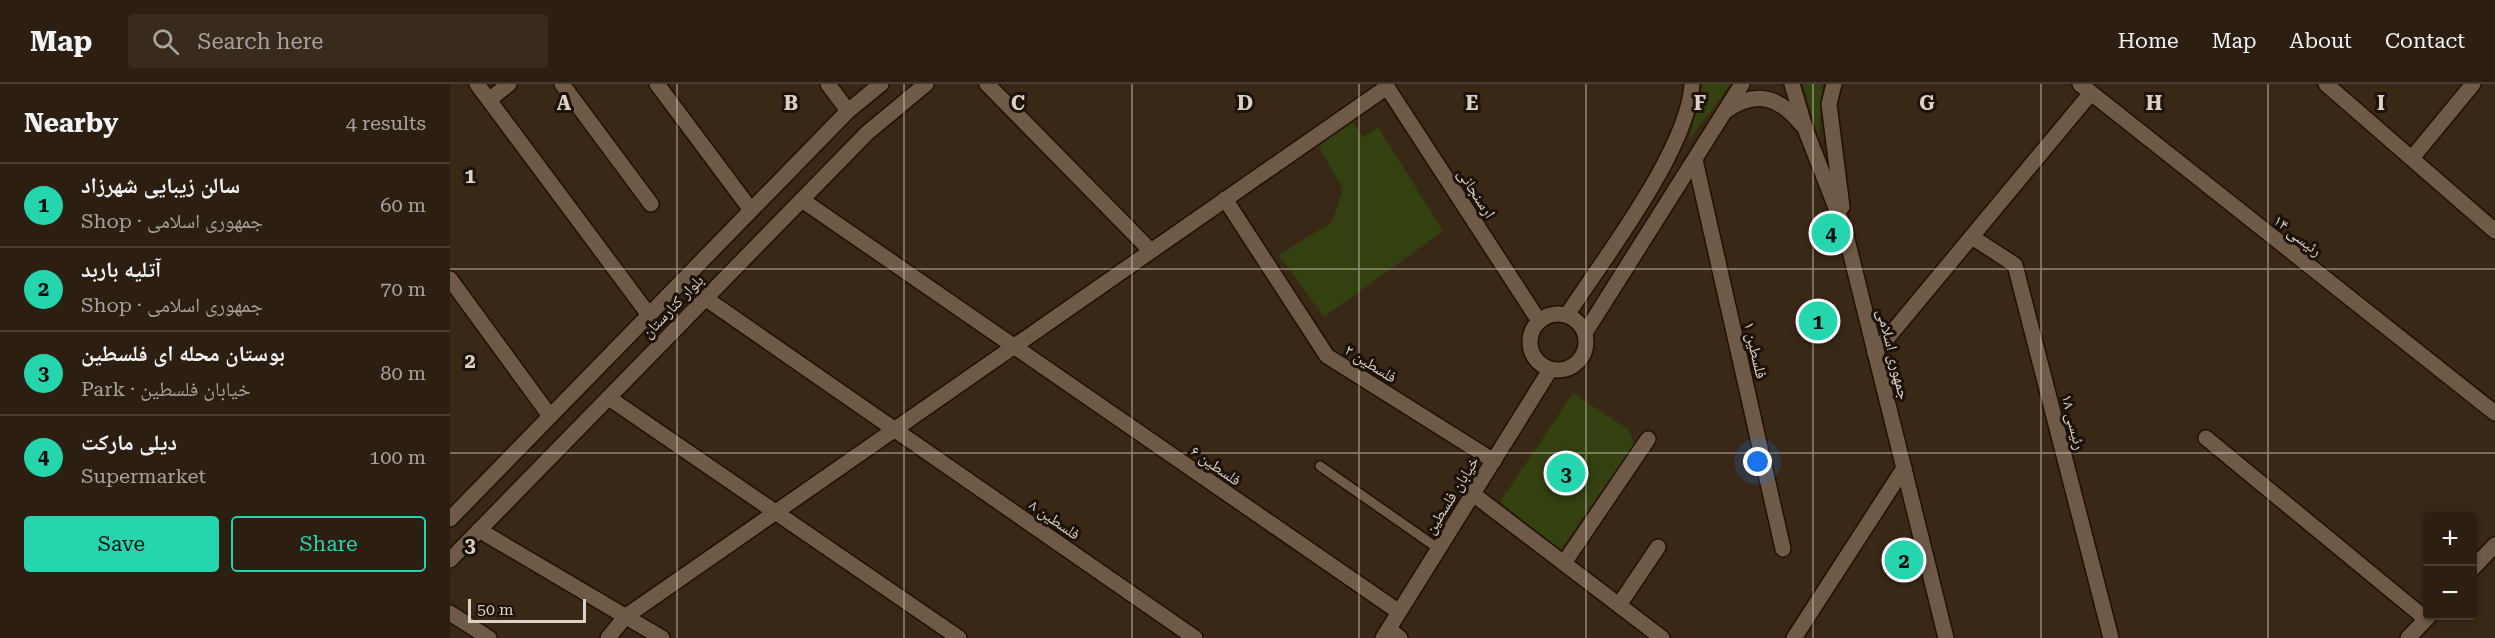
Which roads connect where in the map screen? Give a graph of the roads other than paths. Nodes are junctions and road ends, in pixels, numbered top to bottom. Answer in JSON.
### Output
{"nodes":[{"id":1,"x":477,"y":84,"type":"edge"},
{"id":2,"x":509,"y":84,"type":"edge"},
{"id":3,"x":562,"y":84,"type":"edge"},
{"id":4,"x":657,"y":84,"type":"edge"},
{"id":5,"x":828,"y":84,"type":"edge"},
{"id":6,"x":881,"y":84,"type":"edge"},
{"id":7,"x":926,"y":84,"type":"edge"},
{"id":8,"x":987,"y":84,"type":"edge"},
{"id":9,"x":1692,"y":84,"type":"edge"},
{"id":10,"x":1742,"y":84,"type":"edge"},
{"id":11,"x":1792,"y":84,"type":"edge"},
{"id":12,"x":1834,"y":84,"type":"edge"},
{"id":13,"x":2326,"y":84,"type":"edge"},
{"id":14,"x":2473,"y":84,"type":"edge"},
{"id":15,"x":1386,"y":85,"type":"edge"},
{"id":16,"x":2085,"y":89,"type":"edge"},
{"id":17,"x":489,"y":100,"type":"junction"},
{"id":18,"x":848,"y":111,"type":"junction"},
{"id":19,"x":1722,"y":113,"type":"junction"},
{"id":20,"x":1806,"y":131,"type":"junction"},
{"id":21,"x":2412,"y":158,"type":"junction"},
{"id":22,"x":1695,"y":160,"type":"junction"},
{"id":23,"x":1225,"y":199,"type":"junction"},
{"id":24,"x":802,"y":200,"type":"junction"},
{"id":25,"x":651,"y":204,"type":"dead end"},
{"id":26,"x":751,"y":210,"type":"junction"},
{"id":27,"x":1845,"y":231,"type":"junction"},
{"id":28,"x":2495,"y":231,"type":"edge"},
{"id":29,"x":1972,"y":237,"type":"junction"},
{"id":30,"x":1151,"y":250,"type":"junction"},
{"id":31,"x":450,"y":279,"type":"edge"},
{"id":32,"x":705,"y":298,"type":"junction"},
{"id":33,"x":649,"y":315,"type":"junction"},
{"id":34,"x":1567,"y":315,"type":"junction"},
{"id":35,"x":1539,"y":321,"type":"junction"},
{"id":36,"x":1585,"y":333,"type":"junction"},
{"id":37,"x":1013,"y":347,"type":"junction"},
{"id":38,"x":1875,"y":353,"type":"junction"},
{"id":39,"x":1550,"y":370,"type":"junction"},
{"id":40,"x":609,"y":398,"type":"junction"},
{"id":41,"x":2495,"y":413,"type":"edge"},
{"id":42,"x":550,"y":416,"type":"junction"},
{"id":43,"x":894,"y":430,"type":"junction"},
{"id":44,"x":2206,"y":438,"type":"dead end"},
{"id":45,"x":1648,"y":439,"type":"dead end"},
{"id":46,"x":1494,"y":461,"type":"junction"},
{"id":47,"x":1320,"y":466,"type":"dead end"},
{"id":48,"x":1904,"y":468,"type":"junction"},
{"id":49,"x":1473,"y":494,"type":"junction"},
{"id":50,"x":775,"y":512,"type":"junction"},
{"id":51,"x":450,"y":518,"type":"edge"},
{"id":52,"x":479,"y":530,"type":"junction"},
{"id":53,"x":2495,"y":545,"type":"edge"},
{"id":54,"x":1658,"y":547,"type":"dead end"},
{"id":55,"x":1439,"y":549,"type":"junction"},
{"id":56,"x":1783,"y":549,"type":"dead end"},
{"id":57,"x":450,"y":560,"type":"edge"},
{"id":58,"x":1564,"y":563,"type":"junction"},
{"id":59,"x":2475,"y":566,"type":"edge"},
{"id":60,"x":1618,"y":604,"type":"junction"},
{"id":61,"x":1399,"y":612,"type":"junction"},
{"id":62,"x":450,"y":613,"type":"edge"},
{"id":63,"x":2423,"y":614,"type":"edge"},
{"id":64,"x":625,"y":617,"type":"junction"},
{"id":65,"x":2424,"y":620,"type":"edge"},
{"id":66,"x":1390,"y":635,"type":"edge"},
{"id":67,"x":489,"y":638,"type":"edge"},
{"id":68,"x":608,"y":638,"type":"edge"},
{"id":69,"x":662,"y":638,"type":"edge"},
{"id":70,"x":959,"y":638,"type":"edge"},
{"id":71,"x":1195,"y":638,"type":"edge"},
{"id":72,"x":1662,"y":638,"type":"edge"},
{"id":73,"x":1794,"y":638,"type":"edge"},
{"id":74,"x":1946,"y":638,"type":"edge"},
{"id":75,"x":2111,"y":638,"type":"edge"},
{"id":76,"x":2408,"y":638,"type":"edge"}],
"edges":[{"from":1,"to":17,"type":"street"},
{"from":2,"to":17,"type":"street"},
{"from":3,"to":25,"type":"street"},
{"from":4,"to":26,"type":"street"},
{"from":5,"to":18,"type":"street"},
{"from":6,"to":18,"type":"street","name":"بلوار کنارستان"},
{"from":7,"to":24,"type":"street","name":"بلوار کنارستان"},
{"from":8,"to":30,"type":"street"},
{"from":9,"to":34,"type":"street"},
{"from":10,"to":19,"type":"street"},
{"from":11,"to":20,"type":"street","name":"جمهوری اسلامی"},
{"from":12,"to":27,"type":"street"},
{"from":13,"to":21,"type":"street"},
{"from":14,"to":21,"type":"street"},
{"from":15,"to":23,"type":"street"},
{"from":15,"to":35,"type":"street","name":"ارسنجانی"},
{"from":16,"to":29,"type":"street"},
{"from":16,"to":41,"type":"street","name":"رئیسی ۱۴"},
{"from":17,"to":33,"type":"street"},
{"from":18,"to":26,"type":"street","name":"بلوار کنارستان"},
{"from":19,"to":20,"type":"street"},
{"from":19,"to":22,"type":"street"},
{"from":20,"to":27,"type":"street","name":"جمهوری اسلامی"},
{"from":21,"to":28,"type":"street"},
{"from":22,"to":36,"type":"street"},
{"from":22,"to":56,"type":"street","name":"فلسطین ۱"},
{"from":23,"to":30,"type":"street"},
{"from":23,"to":46,"type":"street","name":"فلسطین ۲"},
{"from":24,"to":32,"type":"street","name":"بلوار کنارستان"},
{"from":24,"to":37,"type":"street","name":"فلسطین ۶"},
{"from":26,"to":33,"type":"street","name":"بلوار کنارستان"},
{"from":27,"to":38,"type":"street","name":"جمهوری اسلامی"},
{"from":29,"to":38,"type":"street"},
{"from":29,"to":75,"type":"street","name":"رئیسی ۱۸"},
{"from":30,"to":37,"type":"street"},
{"from":31,"to":42,"type":"street"},
{"from":32,"to":40,"type":"street","name":"بلوار کنارستان"},
{"from":32,"to":43,"type":"street","name":"فلسطین ۸"},
{"from":33,"to":42,"type":"street","name":"بلوار کنارستان"},
{"from":34,"to":35,"type":"street"},
{"from":34,"to":36,"type":"street"},
{"from":35,"to":39,"type":"street"},
{"from":36,"to":39,"type":"street"},
{"from":37,"to":43,"type":"street"},
{"from":37,"to":61,"type":"street","name":"فلسطین ۶"},
{"from":38,"to":48,"type":"street","name":"جمهوری اسلامی"},
{"from":39,"to":46,"type":"street","name":"خیابان فلسطین"},
{"from":40,"to":50,"type":"street"},
{"from":40,"to":52,"type":"street","name":"بلوار کنارستان"},
{"from":42,"to":51,"type":"street","name":"بلوار کنارستان"},
{"from":43,"to":50,"type":"street"},
{"from":43,"to":71,"type":"street","name":"فلسطین ۸"},
{"from":44,"to":63,"type":"street"},
{"from":45,"to":58,"type":"street"},
{"from":46,"to":49,"type":"street","name":"خیابان فلسطین"},
{"from":47,"to":55,"type":"lane"},
{"from":48,"to":73,"type":"street"},
{"from":48,"to":74,"type":"street","name":"جمهوری اسلامی"},
{"from":49,"to":55,"type":"street","name":"خیابان فلسطین"},
{"from":49,"to":58,"type":"street"},
{"from":50,"to":64,"type":"street"},
{"from":50,"to":70,"type":"street"},
{"from":52,"to":57,"type":"street","name":"بلوار کنارستان"},
{"from":52,"to":64,"type":"street"},
{"from":53,"to":59,"type":"street"},
{"from":54,"to":60,"type":"street"},
{"from":55,"to":61,"type":"street","name":"خیابان فلسطین"},
{"from":58,"to":60,"type":"street"},
{"from":60,"to":72,"type":"street"},
{"from":61,"to":66,"type":"street","name":"خیابان فلسطین"},
{"from":62,"to":67,"type":"street"},
{"from":64,"to":68,"type":"street"},
{"from":64,"to":69,"type":"street"},
{"from":65,"to":76,"type":"street"}]}
